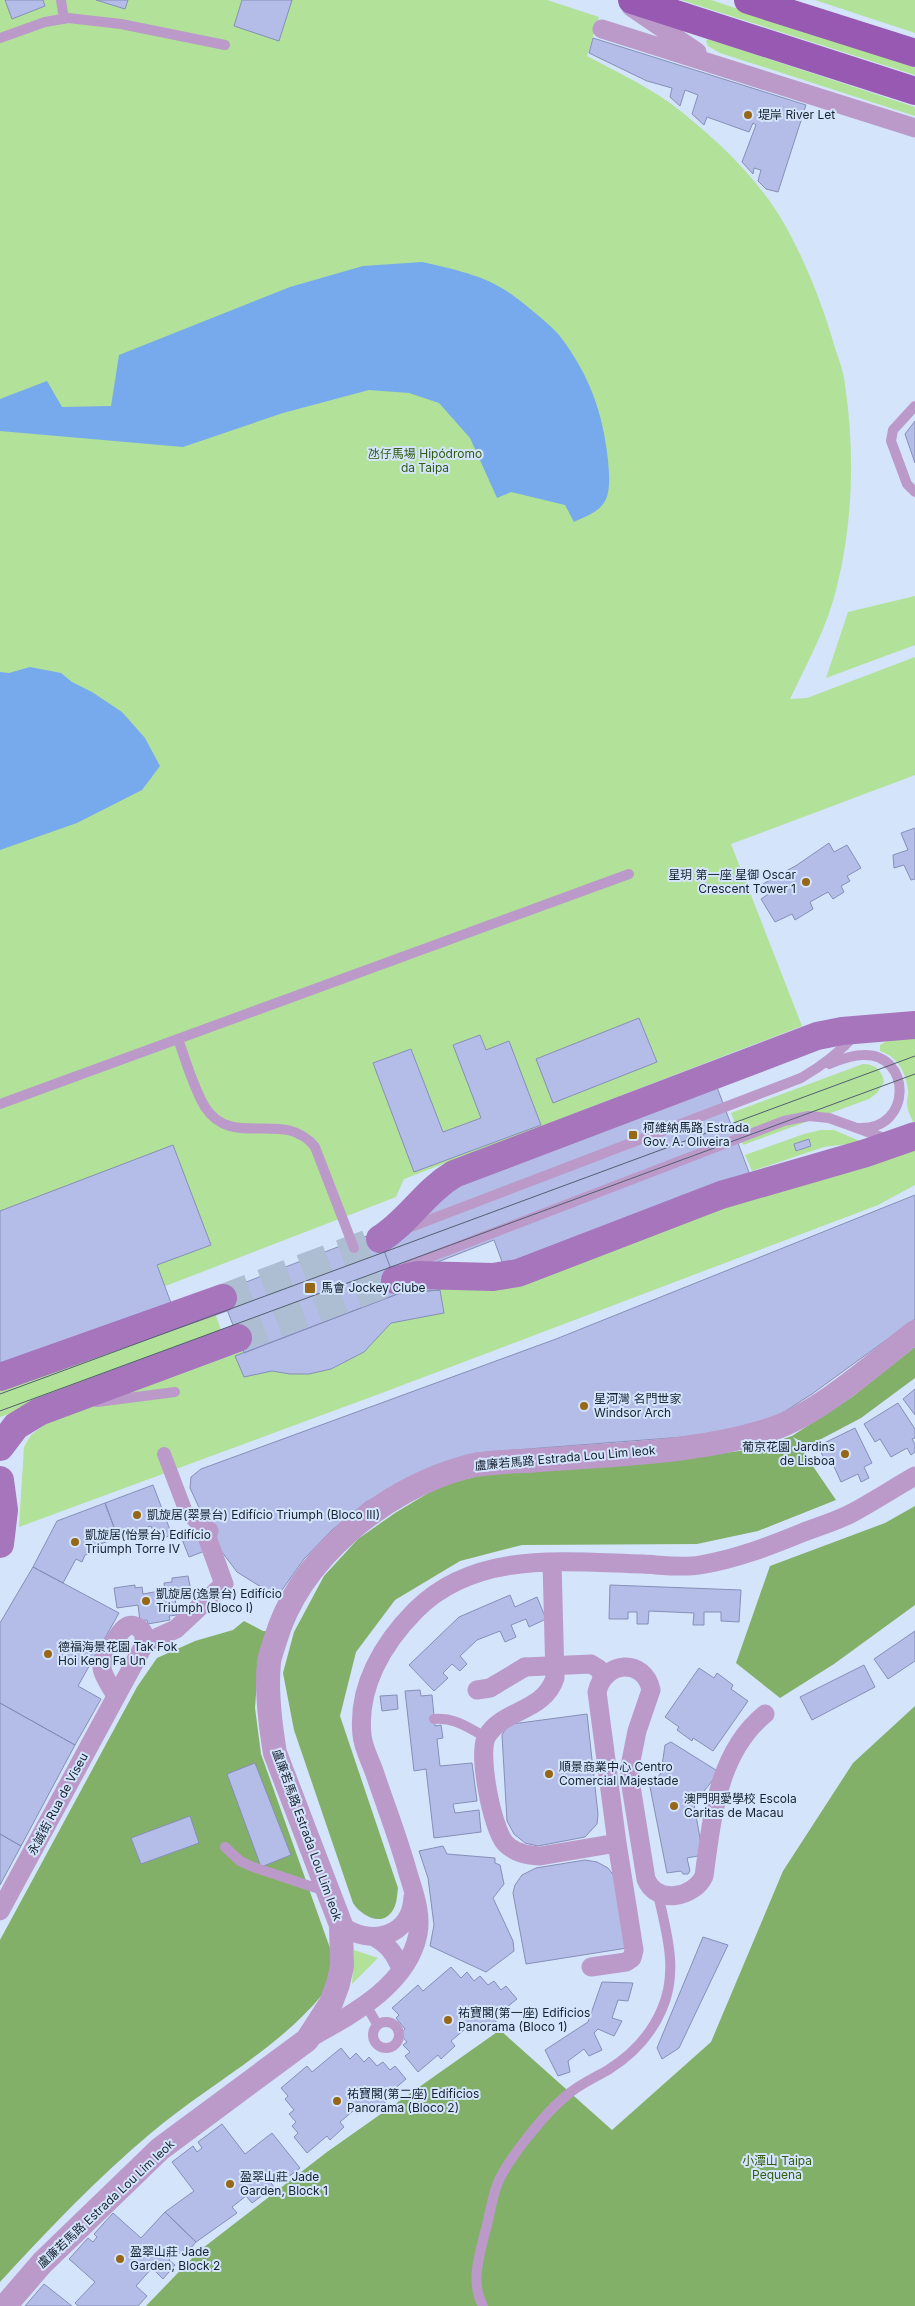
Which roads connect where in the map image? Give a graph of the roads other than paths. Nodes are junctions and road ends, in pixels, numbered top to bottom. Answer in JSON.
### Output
{"nodes":[{"id":1,"x":61,"y":0,"type":"edge"},
{"id":2,"x":621,"y":0,"type":"edge"},
{"id":3,"x":632,"y":0,"type":"edge"},
{"id":4,"x":748,"y":0,"type":"edge"},
{"id":5,"x":64,"y":18,"type":"junction"},
{"id":6,"x":602,"y":29,"type":"dead end"},
{"id":7,"x":0,"y":38,"type":"edge"},
{"id":8,"x":225,"y":45,"type":"dead end"},
{"id":9,"x":915,"y":53,"type":"edge"},
{"id":10,"x":715,"y":64,"type":"junction"},
{"id":11,"x":915,"y":91,"type":"edge"},
{"id":12,"x":915,"y":128,"type":"edge"},
{"id":13,"x":915,"y":406,"type":"edge"},
{"id":14,"x":915,"y":492,"type":"edge"},
{"id":15,"x":629,"y":874,"type":"dead end"},
{"id":16,"x":915,"y":1025,"type":"edge"},
{"id":17,"x":859,"y":1030,"type":"junction"},
{"id":18,"x":178,"y":1039,"type":"junction"},
{"id":19,"x":823,"y":1065,"type":"junction"},
{"id":20,"x":0,"y":1104,"type":"edge"},
{"id":21,"x":856,"y":1127,"type":"junction"},
{"id":22,"x":909,"y":1138,"type":"edge"},
{"id":23,"x":380,"y":1239,"type":"joint"},
{"id":24,"x":354,"y":1248,"type":"dead end"},
{"id":25,"x":394,"y":1276,"type":"joint"},
{"id":26,"x":223,"y":1298,"type":"tunnel mouth"},
{"id":27,"x":915,"y":1332,"type":"edge"},
{"id":28,"x":238,"y":1338,"type":"tunnel mouth"},
{"id":29,"x":0,"y":1377,"type":"edge"},
{"id":30,"x":175,"y":1392,"type":"dead end"},
{"id":31,"x":55,"y":1406,"type":"junction"},
{"id":32,"x":0,"y":1447,"type":"edge"},
{"id":33,"x":164,"y":1454,"type":"dead end"},
{"id":34,"x":915,"y":1476,"type":"edge"},
{"id":35,"x":0,"y":1480,"type":"edge"},
{"id":36,"x":208,"y":1533,"type":"joint"},
{"id":37,"x":0,"y":1544,"type":"edge"},
{"id":38,"x":552,"y":1562,"type":"junction"},
{"id":39,"x":145,"y":1643,"type":"junction"},
{"id":40,"x":603,"y":1677,"type":"junction"},
{"id":41,"x":477,"y":1690,"type":"dead end"},
{"id":42,"x":116,"y":1696,"type":"junction"},
{"id":43,"x":765,"y":1714,"type":"dead end"},
{"id":44,"x":434,"y":1719,"type":"dead end"},
{"id":45,"x":486,"y":1737,"type":"junction"},
{"id":46,"x":617,"y":1843,"type":"junction"},
{"id":47,"x":225,"y":1847,"type":"dead end"},
{"id":48,"x":413,"y":1891,"type":"junction"},
{"id":49,"x":328,"y":1892,"type":"junction"},
{"id":50,"x":658,"y":1894,"type":"junction"},
{"id":51,"x":0,"y":1911,"type":"edge"},
{"id":52,"x":341,"y":1925,"type":"junction"},
{"id":53,"x":376,"y":1938,"type":"junction"},
{"id":54,"x":591,"y":1967,"type":"dead end"},
{"id":55,"x":400,"y":1969,"type":"junction"},
{"id":56,"x":383,"y":1990,"type":"junction"},
{"id":57,"x":335,"y":1993,"type":"junction"},
{"id":58,"x":366,"y":2005,"type":"junction"},
{"id":59,"x":378,"y":2024,"type":"dead end"},
{"id":60,"x":306,"y":2040,"type":"junction"},
{"id":61,"x":5,"y":2306,"type":"edge"},
{"id":62,"x":484,"y":2306,"type":"edge"}],
"edges":[{"from":1,"to":5,"type":"lane"},
{"from":2,"to":10,"type":"street"},
{"from":3,"to":11,"type":"main road"},
{"from":4,"to":9,"type":"main road"},
{"from":5,"to":7,"type":"lane"},
{"from":5,"to":8,"type":"lane"},
{"from":6,"to":10,"type":"street"},
{"from":10,"to":12,"type":"street"},
{"from":13,"to":14,"type":"lane"},
{"from":15,"to":18,"type":"lane"},
{"from":16,"to":17,"type":"main road"},
{"from":17,"to":19,"type":"lane"},
{"from":17,"to":23,"type":"main road"},
{"from":18,"to":20,"type":"lane"},
{"from":18,"to":24,"type":"lane"},
{"from":19,"to":21,"type":"lane"},
{"from":19,"to":23,"type":"lane"},
{"from":21,"to":22,"type":"lane"},
{"from":21,"to":25,"type":"lane"},
{"from":22,"to":25,"type":"main road"},
{"from":26,"to":29,"type":"main road"},
{"from":27,"to":49,"type":"street","name":"盧廉若馬路 Estrada Lou Lim Ieok"},
{"from":28,"to":31,"type":"main road"},
{"from":30,"to":31,"type":"lane"},
{"from":31,"to":32,"type":"main road"},
{"from":33,"to":36,"type":"street"},
{"from":34,"to":38,"type":"street"},
{"from":35,"to":37,"type":"main road"},
{"from":36,"to":39,"type":"street"},
{"from":38,"to":45,"type":"street"},
{"from":38,"to":48,"type":"street"},
{"from":39,"to":42,"type":"street","name":"永誠街 Rua de Viseu"},
{"from":39,"to":42,"type":"street"},
{"from":40,"to":41,"type":"street","bridge":true},
{"from":40,"to":46,"type":"street"},
{"from":40,"to":50,"type":"street"},
{"from":42,"to":51,"type":"street","name":"永誠街 Rua de Viseu"},
{"from":43,"to":50,"type":"street"},
{"from":44,"to":45,"type":"lane"},
{"from":45,"to":46,"type":"street"},
{"from":46,"to":54,"type":"street"},
{"from":47,"to":49,"type":"lane"},
{"from":48,"to":53,"type":"street"},
{"from":48,"to":55,"type":"street"},
{"from":49,"to":52,"type":"street","name":"盧廉若馬路 Estrada Lou Lim Ieok"},
{"from":50,"to":62,"type":"lane"},
{"from":52,"to":53,"type":"street"},
{"from":52,"to":57,"type":"street","name":"盧廉若馬路 Estrada Lou Lim Ieok"},
{"from":53,"to":55,"type":"street"},
{"from":55,"to":56,"type":"street"},
{"from":56,"to":57,"type":"street"},
{"from":56,"to":58,"type":"street"},
{"from":57,"to":60,"type":"street","name":"盧廉若馬路 Estrada Lou Lim Ieok"},
{"from":58,"to":59,"type":"lane"},
{"from":58,"to":60,"type":"street"},
{"from":60,"to":61,"type":"street","name":"盧廉若馬路 Estrada Lou Lim Ieok"}]}
